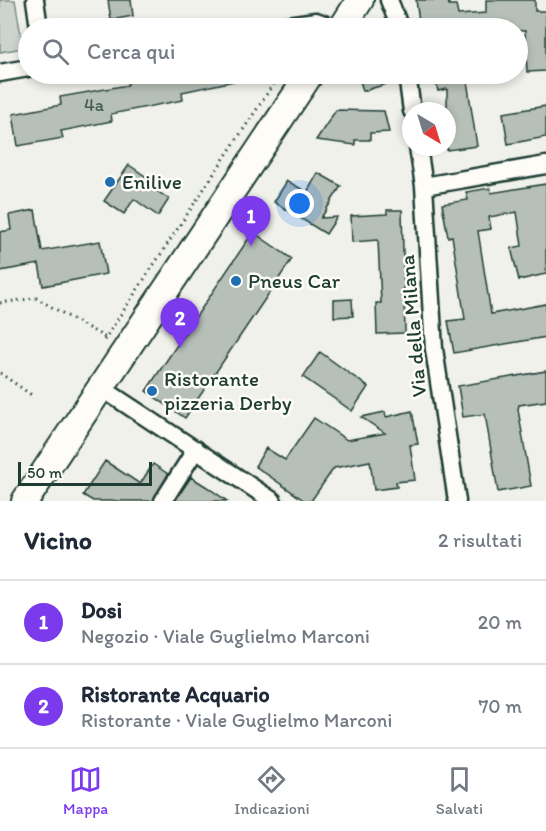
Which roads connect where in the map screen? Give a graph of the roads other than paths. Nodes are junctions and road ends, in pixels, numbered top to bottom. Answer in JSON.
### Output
{"nodes":[{"id":1,"x":35,"y":0,"type":"edge"},
{"id":2,"x":360,"y":0,"type":"edge"},
{"id":3,"x":389,"y":0,"type":"edge"},
{"id":4,"x":38,"y":18,"type":"edge"},
{"id":5,"x":348,"y":18,"type":"edge"},
{"id":6,"x":396,"y":18,"type":"edge"},
{"id":7,"x":18,"y":70,"type":"edge"},
{"id":8,"x":0,"y":73,"type":"edge"},
{"id":9,"x":303,"y":84,"type":"edge"},
{"id":10,"x":408,"y":84,"type":"edge"},
{"id":11,"x":411,"y":102,"type":"edge"},
{"id":12,"x":419,"y":156,"type":"edge"},
{"id":13,"x":546,"y":165,"type":"edge"},
{"id":14,"x":424,"y":186,"type":"junction"},
{"id":15,"x":100,"y":387,"type":"junction"},
{"id":16,"x":196,"y":449,"type":"junction"},
{"id":17,"x":25,"y":501,"type":"edge"},
{"id":18,"x":164,"y":501,"type":"edge"},
{"id":19,"x":273,"y":501,"type":"edge"},
{"id":20,"x":457,"y":501,"type":"edge"}],
"edges":[{"from":1,"to":4,"type":"street"},
{"from":2,"to":5,"type":"main road"},
{"from":3,"to":6,"type":"street"},
{"from":7,"to":8,"type":"street"},
{"from":9,"to":15,"type":"main road"},
{"from":10,"to":11,"type":"street"},
{"from":12,"to":14,"type":"street","name":"Via della Milana"},
{"from":13,"to":14,"type":"street"},
{"from":14,"to":20,"type":"street","name":"Via della Milana"},
{"from":15,"to":16,"type":"street"},
{"from":15,"to":17,"type":"main road"},
{"from":16,"to":18,"type":"street"},
{"from":16,"to":19,"type":"street"}]}
